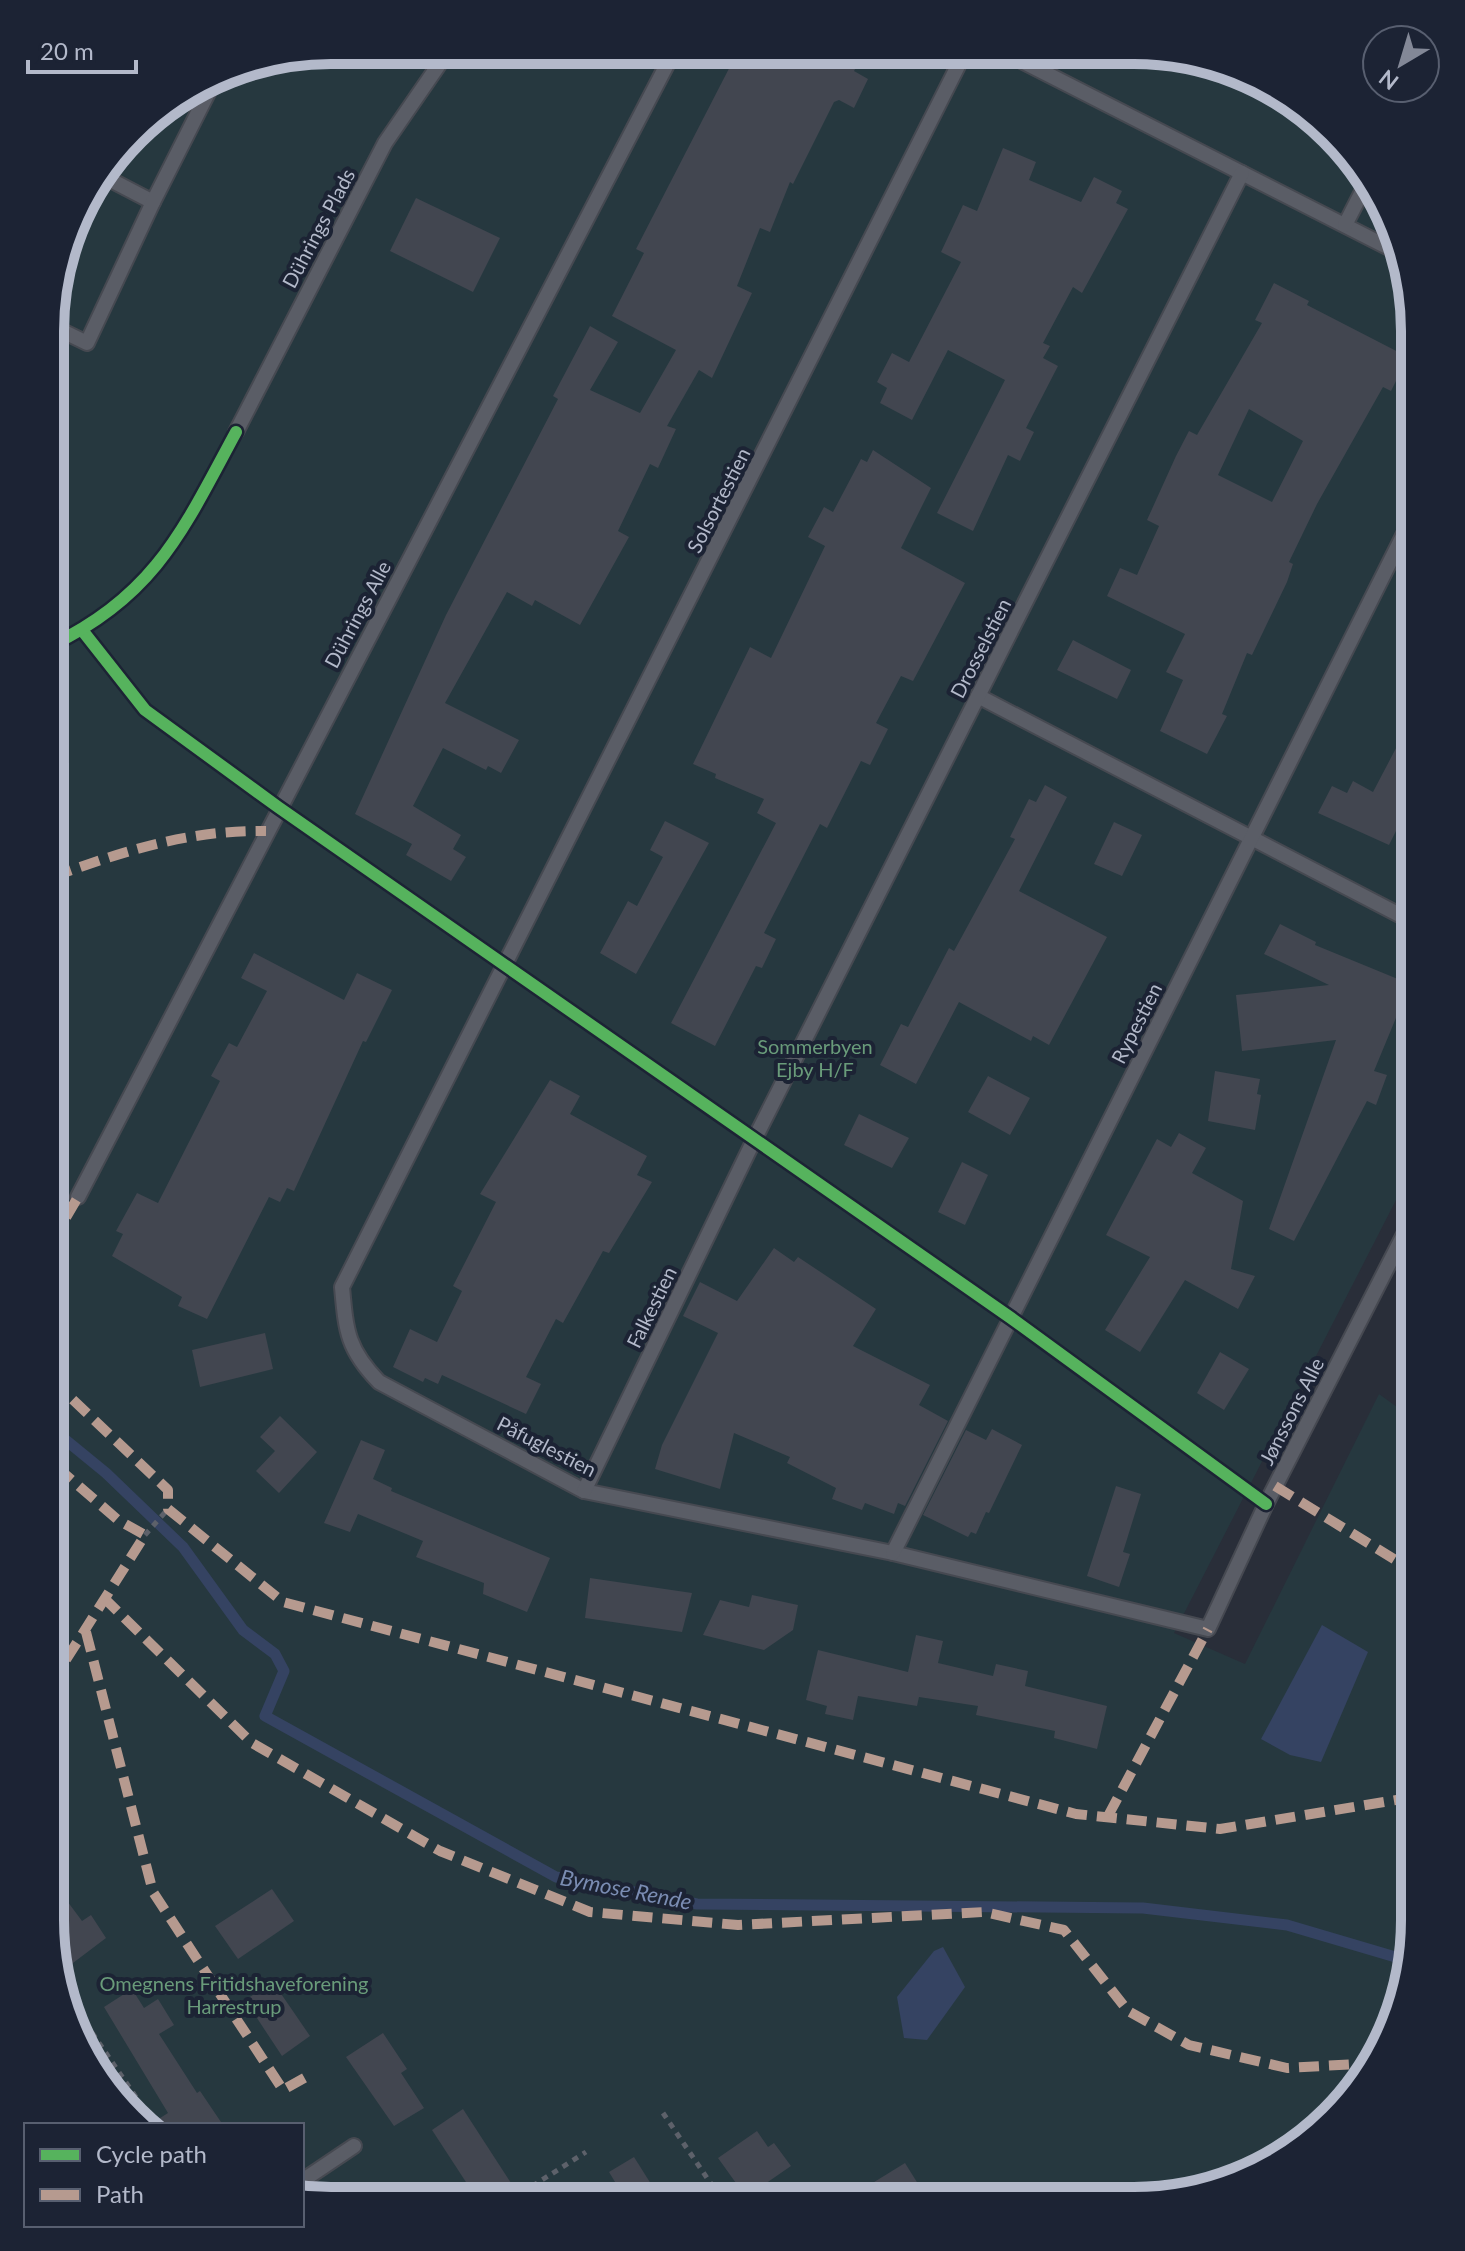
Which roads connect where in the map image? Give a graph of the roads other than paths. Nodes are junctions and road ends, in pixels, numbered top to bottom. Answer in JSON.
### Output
{"nodes":[{"id":1,"x":439,"y":64,"type":"edge"},
{"id":2,"x":667,"y":64,"type":"edge"},
{"id":3,"x":959,"y":64,"type":"edge"},
{"id":4,"x":1028,"y":64,"type":"edge"},
{"id":5,"x":207,"y":95,"type":"edge"},
{"id":6,"x":1242,"y":173,"type":"junction"},
{"id":7,"x":112,"y":180,"type":"edge"},
{"id":8,"x":1362,"y":193,"type":"edge"},
{"id":9,"x":153,"y":202,"type":"junction"},
{"id":10,"x":1345,"y":225,"type":"junction"},
{"id":11,"x":1388,"y":247,"type":"edge"},
{"id":12,"x":64,"y":332,"type":"edge"},
{"id":13,"x":236,"y":432,"type":"dead end"},
{"id":14,"x":1401,"y":540,"type":"edge"},
{"id":15,"x":978,"y":696,"type":"junction"},
{"id":16,"x":1252,"y":837,"type":"junction"},
{"id":17,"x":1401,"y":915,"type":"edge"},
{"id":18,"x":506,"y":967,"type":"joint"},
{"id":19,"x":754,"y":1140,"type":"joint"},
{"id":20,"x":78,"y":1197,"type":"dead end"},
{"id":21,"x":1400,"y":1241,"type":"edge"},
{"id":22,"x":584,"y":1491,"type":"junction"},
{"id":23,"x":893,"y":1553,"type":"junction"},
{"id":24,"x":1208,"y":1629,"type":"joint"},
{"id":25,"x":354,"y":2146,"type":"dead end"},
{"id":26,"x":304,"y":2180,"type":"edge"}],
"edges":[{"from":1,"to":13,"type":"lane","name":"Dührings Plads"},
{"from":2,"to":20,"type":"lane","name":"Dührings Alle"},
{"from":3,"to":18,"type":"lane","name":"Solsortestien"},
{"from":4,"to":6,"type":"lane"},
{"from":5,"to":9,"type":"lane"},
{"from":6,"to":10,"type":"lane"},
{"from":6,"to":15,"type":"lane","name":"Drosselstien"},
{"from":7,"to":9,"type":"lane"},
{"from":8,"to":10,"type":"lane"},
{"from":9,"to":12,"type":"lane"},
{"from":10,"to":11,"type":"lane"},
{"from":14,"to":16,"type":"lane","name":"Rypestien"},
{"from":15,"to":16,"type":"lane"},
{"from":15,"to":19,"type":"lane","name":"Drosselstien"},
{"from":16,"to":17,"type":"lane"},
{"from":16,"to":23,"type":"lane","name":"Rypestien"},
{"from":18,"to":22,"type":"lane","name":"Påfuglestien"},
{"from":19,"to":22,"type":"lane","name":"Falkestien"},
{"from":21,"to":24,"type":"lane","name":"Jønssons Alle"},
{"from":22,"to":23,"type":"lane","name":"Påfuglestien"},
{"from":23,"to":24,"type":"lane","name":"Påfuglestien"},
{"from":25,"to":26,"type":"lane"}]}
